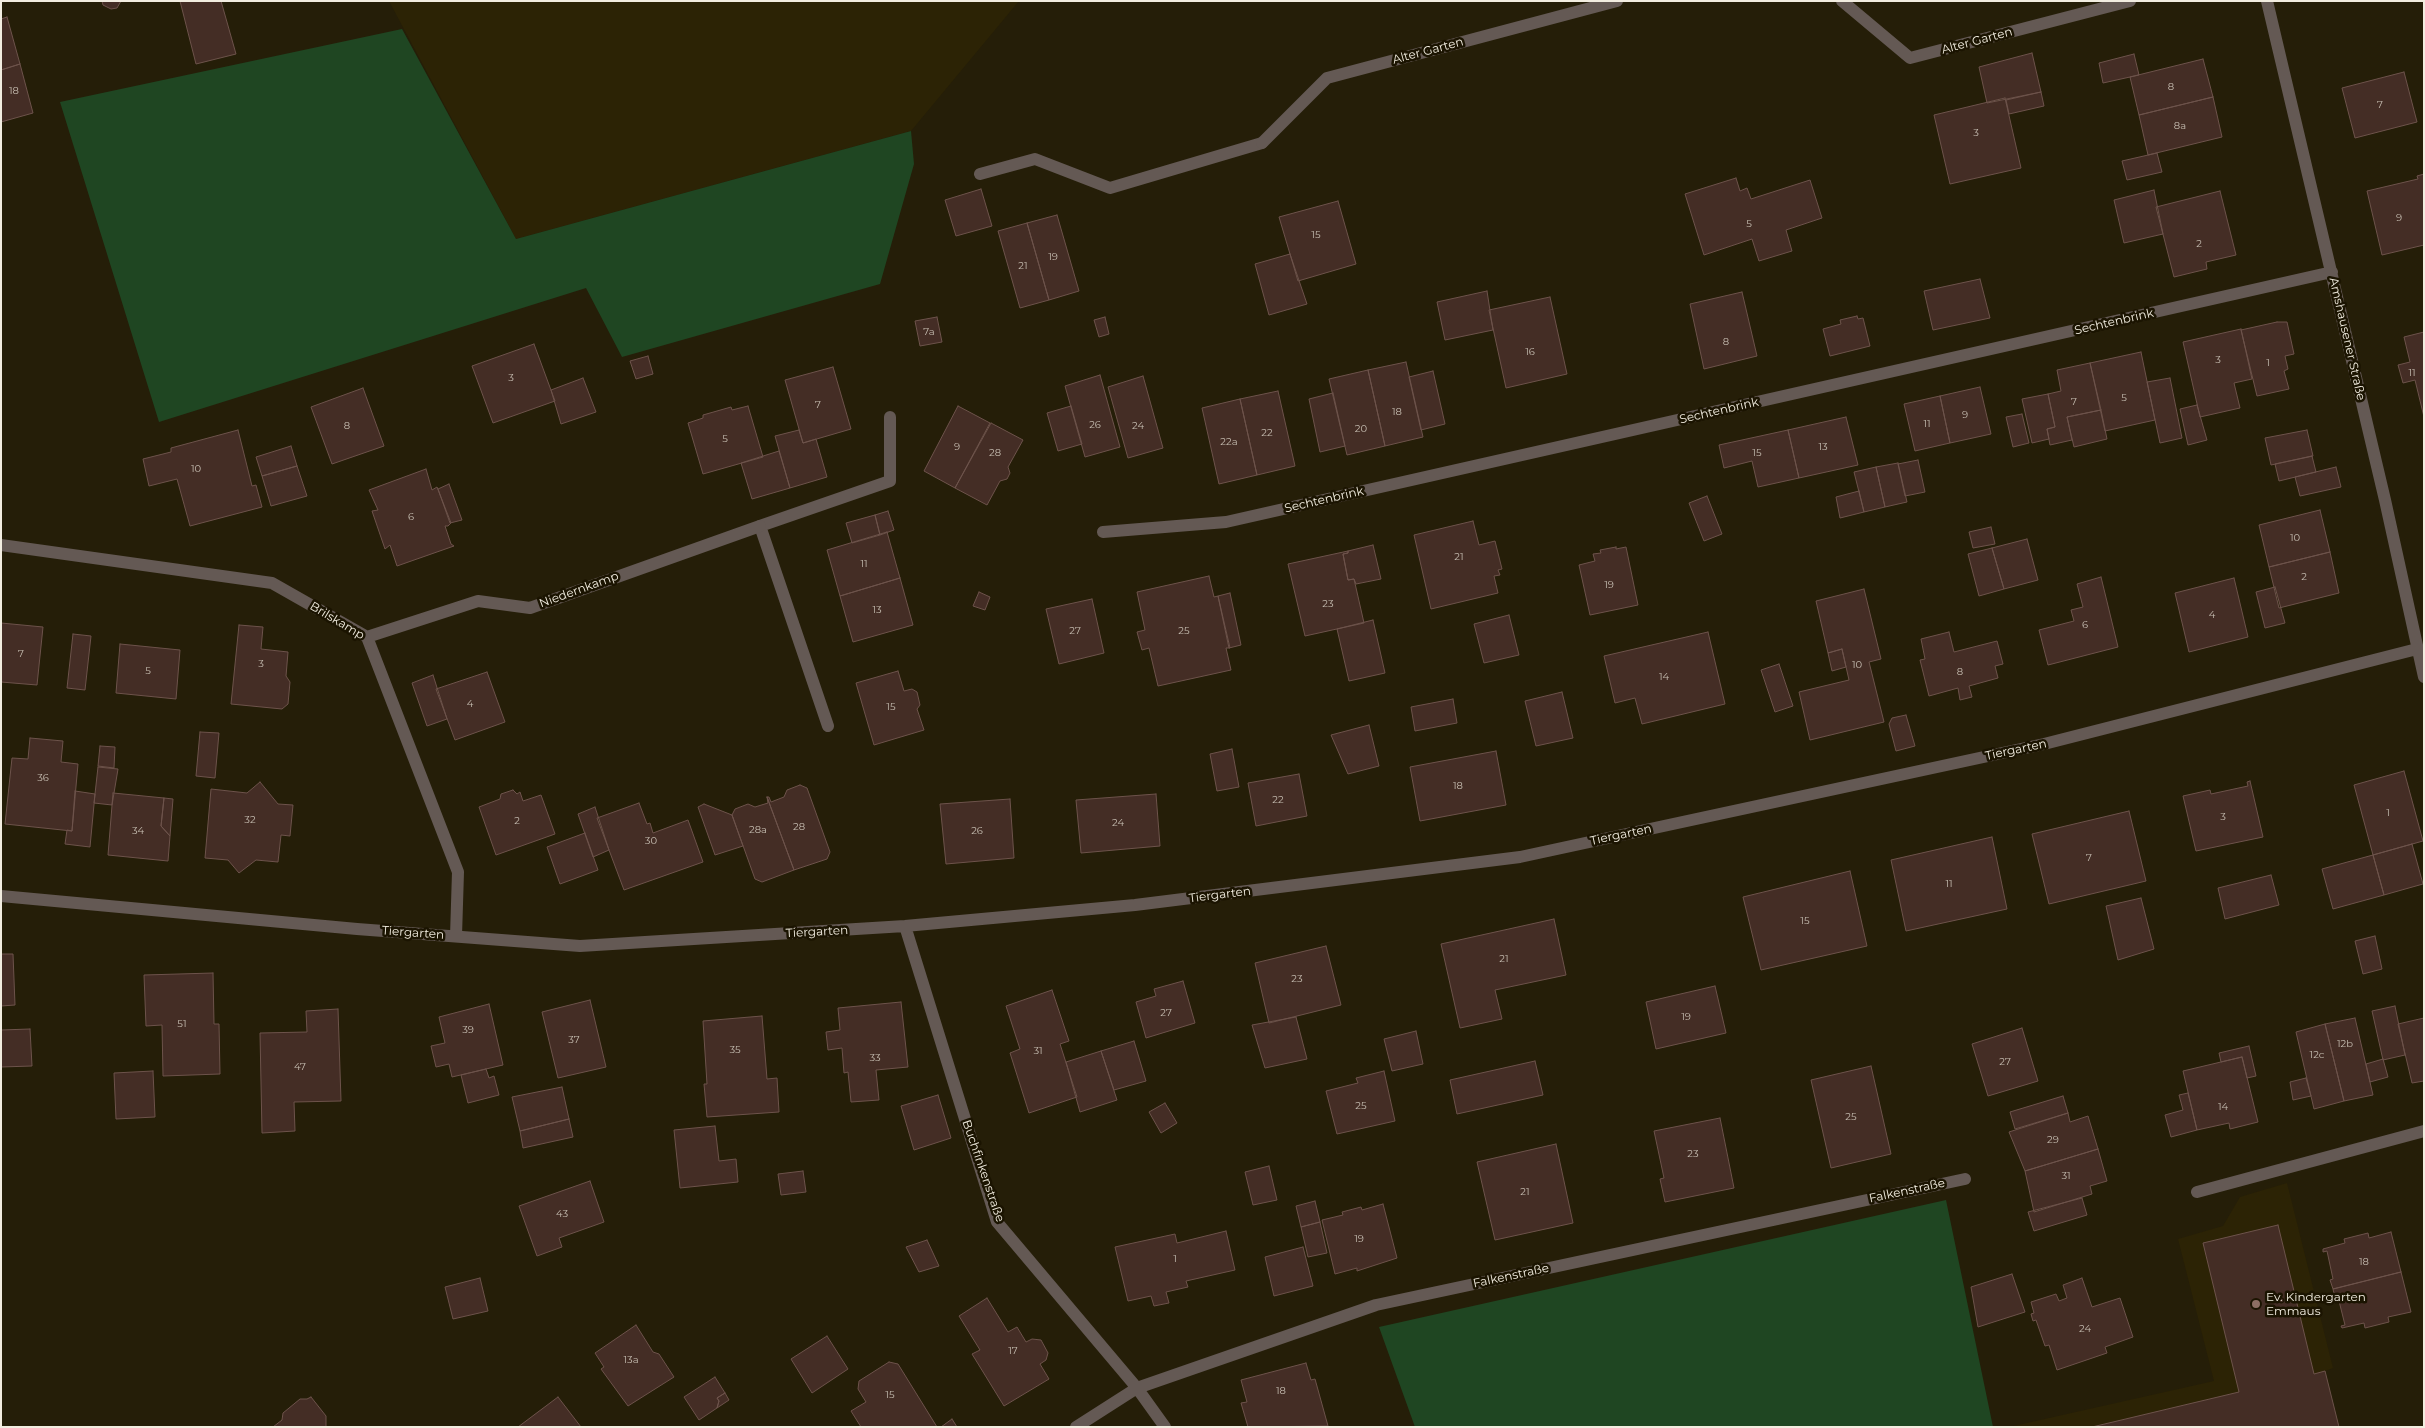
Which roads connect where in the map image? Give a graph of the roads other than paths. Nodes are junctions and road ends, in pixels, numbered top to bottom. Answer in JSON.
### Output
{"nodes":[{"id":1,"x":1617,"y":1,"type":"edge"},
{"id":2,"x":1842,"y":1,"type":"edge"},
{"id":3,"x":2130,"y":1,"type":"edge"},
{"id":4,"x":2267,"y":1,"type":"edge"},
{"id":5,"x":980,"y":174,"type":"dead end"},
{"id":6,"x":2332,"y":272,"type":"junction"},
{"id":7,"x":890,"y":417,"type":"dead end"},
{"id":8,"x":760,"y":526,"type":"junction"},
{"id":9,"x":1103,"y":532,"type":"dead end"},
{"id":10,"x":1,"y":545,"type":"edge"},
{"id":11,"x":367,"y":637,"type":"junction"},
{"id":12,"x":2417,"y":649,"type":"junction"},
{"id":13,"x":2424,"y":677,"type":"edge"},
{"id":14,"x":828,"y":726,"type":"dead end"},
{"id":15,"x":1,"y":896,"type":"edge"},
{"id":16,"x":905,"y":926,"type":"junction"},
{"id":17,"x":456,"y":936,"type":"junction"},
{"id":18,"x":2424,"y":1131,"type":"edge"},
{"id":19,"x":1965,"y":1179,"type":"dead end"},
{"id":20,"x":2197,"y":1192,"type":"dead end"},
{"id":21,"x":1137,"y":1388,"type":"junction"},
{"id":22,"x":1076,"y":1427,"type":"edge"},
{"id":23,"x":1165,"y":1427,"type":"edge"}],
"edges":[{"from":1,"to":5,"type":"street","name":"Alter Garten"},
{"from":2,"to":3,"type":"street","name":"Alter Garten"},
{"from":4,"to":6,"type":"street","name":"Amshausener Straße"},
{"from":6,"to":9,"type":"street","name":"Sechtenbrink"},
{"from":6,"to":12,"type":"street","name":"Amshausener Straße"},
{"from":7,"to":8,"type":"street","name":"Niedernkamp"},
{"from":8,"to":11,"type":"street","name":"Niedernkamp"},
{"from":8,"to":14,"type":"street"},
{"from":10,"to":11,"type":"street","name":"Brilskamp"},
{"from":11,"to":17,"type":"street","name":"Brilskamp"},
{"from":12,"to":13,"type":"street","name":"Amshausener Straße"},
{"from":12,"to":16,"type":"street","name":"Tiergarten"},
{"from":15,"to":17,"type":"street","name":"Tiergarten"},
{"from":16,"to":17,"type":"street","name":"Tiergarten"},
{"from":16,"to":21,"type":"street","name":"Buchfinkenstraße"},
{"from":18,"to":20,"type":"street"},
{"from":19,"to":21,"type":"street","name":"Falkenstraße"},
{"from":21,"to":22,"type":"street","name":"Falkenstraße"},
{"from":21,"to":23,"type":"street","name":"Buchfinkenstraße"}]}
